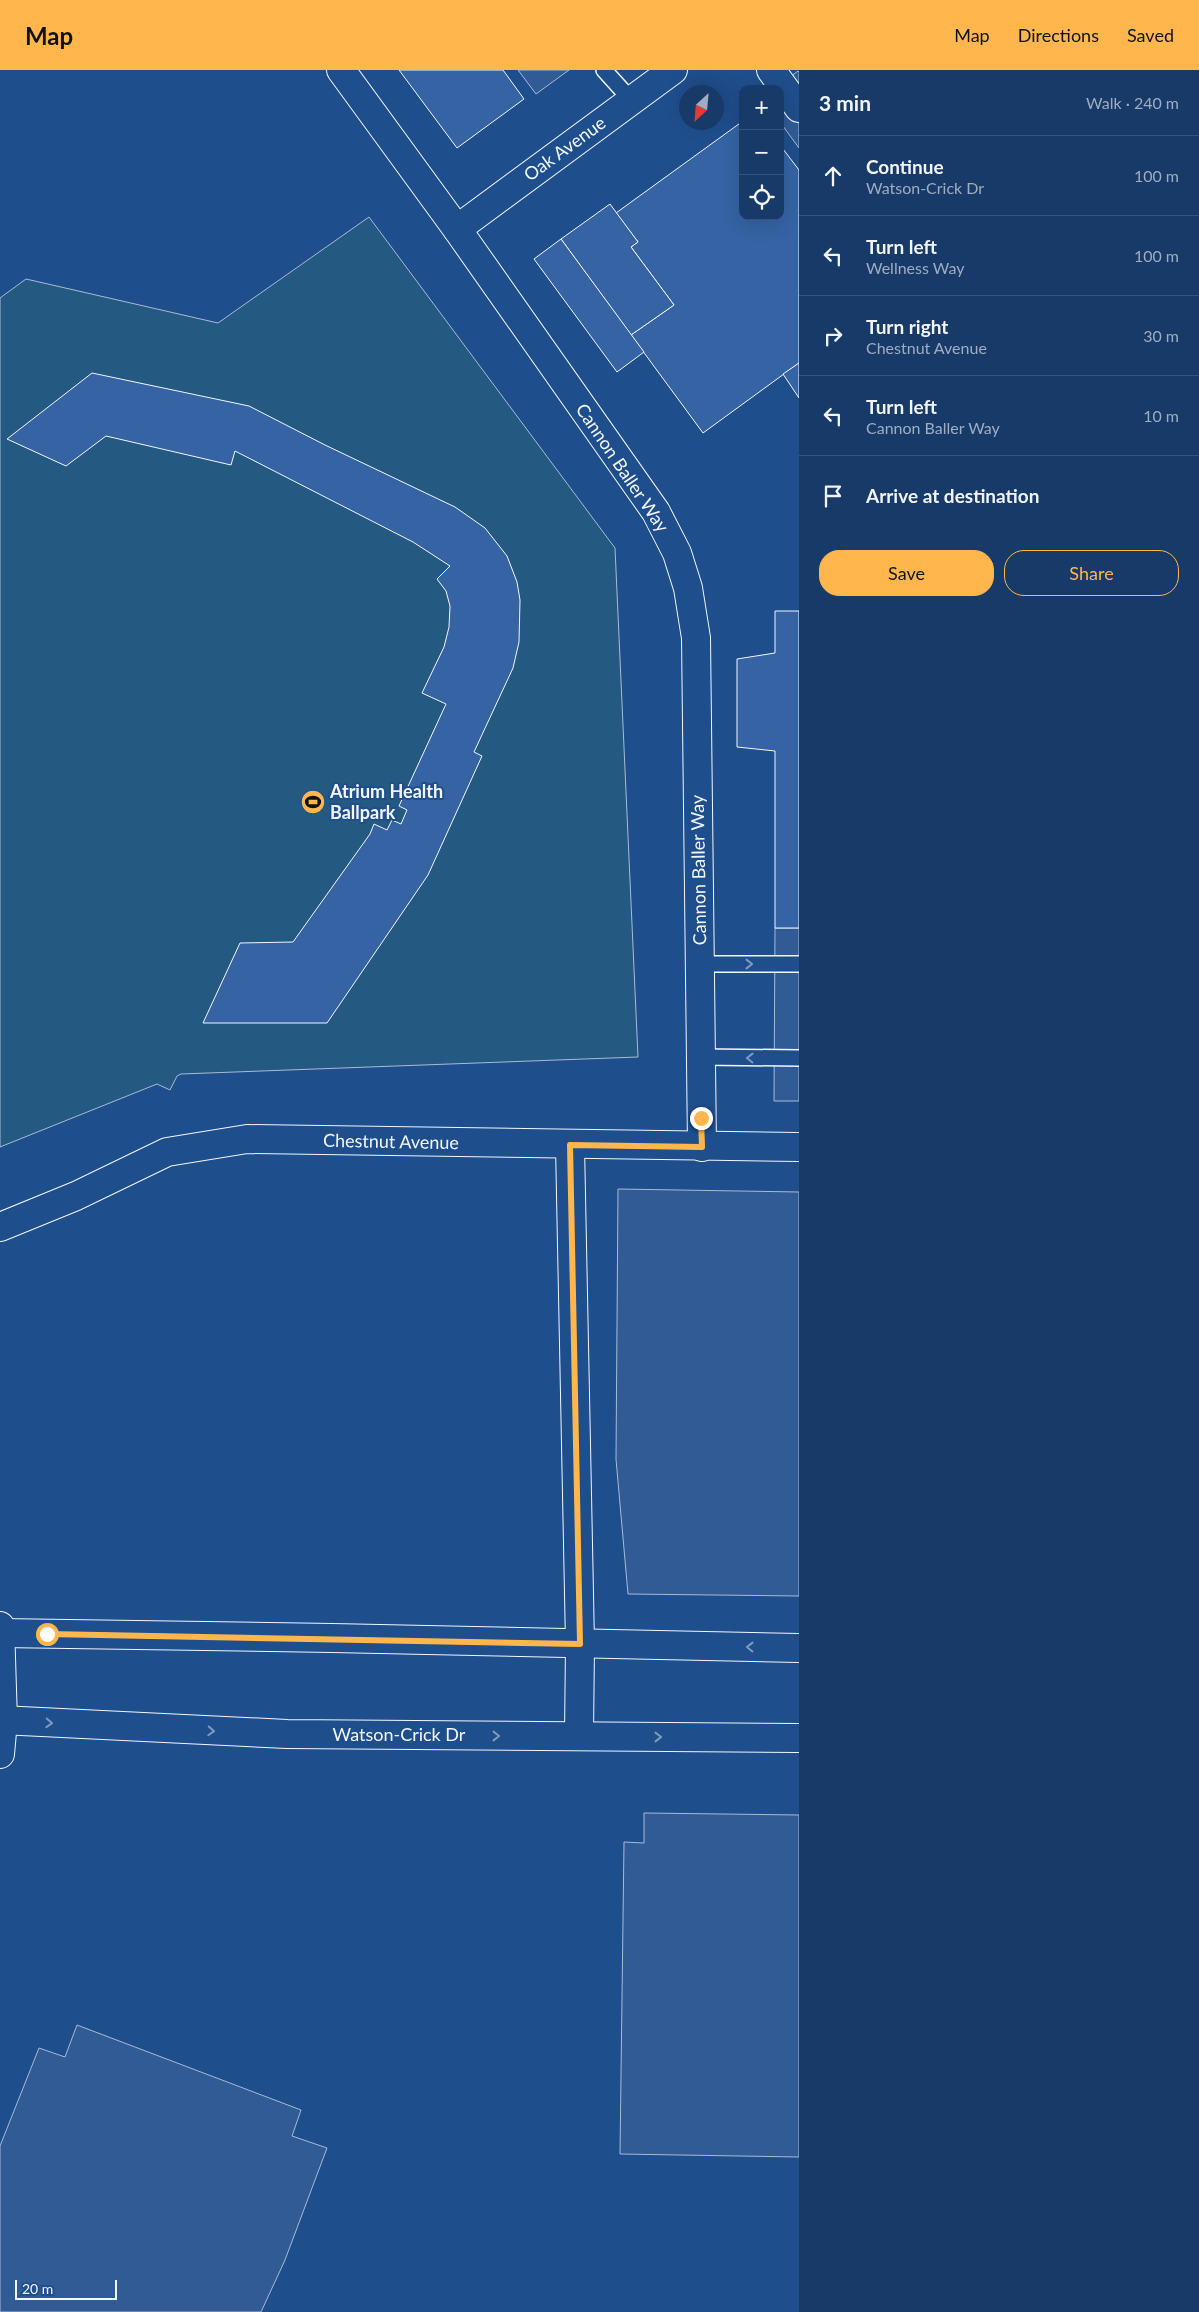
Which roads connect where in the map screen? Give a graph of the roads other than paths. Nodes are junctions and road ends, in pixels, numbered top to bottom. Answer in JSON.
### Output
{"nodes":[{"id":1,"x":342,"y":70,"type":"edge"},
{"id":2,"x":604,"y":70,"type":"edge"},
{"id":3,"x":674,"y":70,"type":"edge"},
{"id":4,"x":771,"y":70,"type":"edge"},
{"id":5,"x":632,"y":101,"type":"junction"},
{"id":6,"x":799,"y":108,"type":"edge"},
{"id":7,"x":457,"y":229,"type":"junction"},
{"id":8,"x":700,"y":964,"type":"junction"},
{"id":9,"x":799,"y":964,"type":"edge"},
{"id":10,"x":701,"y":1057,"type":"junction"},
{"id":11,"x":799,"y":1058,"type":"edge"},
{"id":12,"x":570,"y":1145,"type":"junction"},
{"id":13,"x":702,"y":1147,"type":"junction"},
{"id":14,"x":799,"y":1147,"type":"edge"},
{"id":15,"x":0,"y":1226,"type":"edge"},
{"id":16,"x":0,"y":1631,"type":"edge"},
{"id":17,"x":580,"y":1644,"type":"junction"},
{"id":18,"x":799,"y":1648,"type":"edge"},
{"id":19,"x":2,"y":1720,"type":"edge"},
{"id":20,"x":579,"y":1736,"type":"junction"},
{"id":21,"x":799,"y":1738,"type":"edge"},
{"id":22,"x":0,"y":1754,"type":"edge"}],
"edges":[{"from":1,"to":7,"type":"street","name":"Cannon Baller Way"},
{"from":2,"to":5,"type":"lane"},
{"from":3,"to":5,"type":"street","name":"Oak Avenue"},
{"from":4,"to":6,"type":"street"},
{"from":5,"to":7,"type":"street","name":"Oak Avenue"},
{"from":7,"to":8,"type":"street","name":"Cannon Baller Way"},
{"from":8,"to":9,"type":"lane","one_way":true},
{"from":8,"to":10,"type":"street","name":"Cannon Baller Way"},
{"from":11,"to":10,"type":"lane","one_way":true},
{"from":10,"to":13,"type":"street","name":"Cannon Baller Way"},
{"from":12,"to":13,"type":"street","name":"Chestnut Avenue"},
{"from":12,"to":15,"type":"street","name":"Chestnut Avenue"},
{"from":12,"to":17,"type":"street"},
{"from":13,"to":14,"type":"street","name":"Chestnut Avenue"},
{"from":16,"to":17,"type":"street"},
{"from":16,"to":19,"type":"street"},
{"from":18,"to":17,"type":"street","one_way":true},
{"from":17,"to":20,"type":"street"},
{"from":19,"to":20,"type":"street","name":"Watson-Crick Dr","one_way":true},
{"from":19,"to":22,"type":"street"},
{"from":20,"to":21,"type":"street","name":"Watson-Crick Dr","one_way":true}]}
